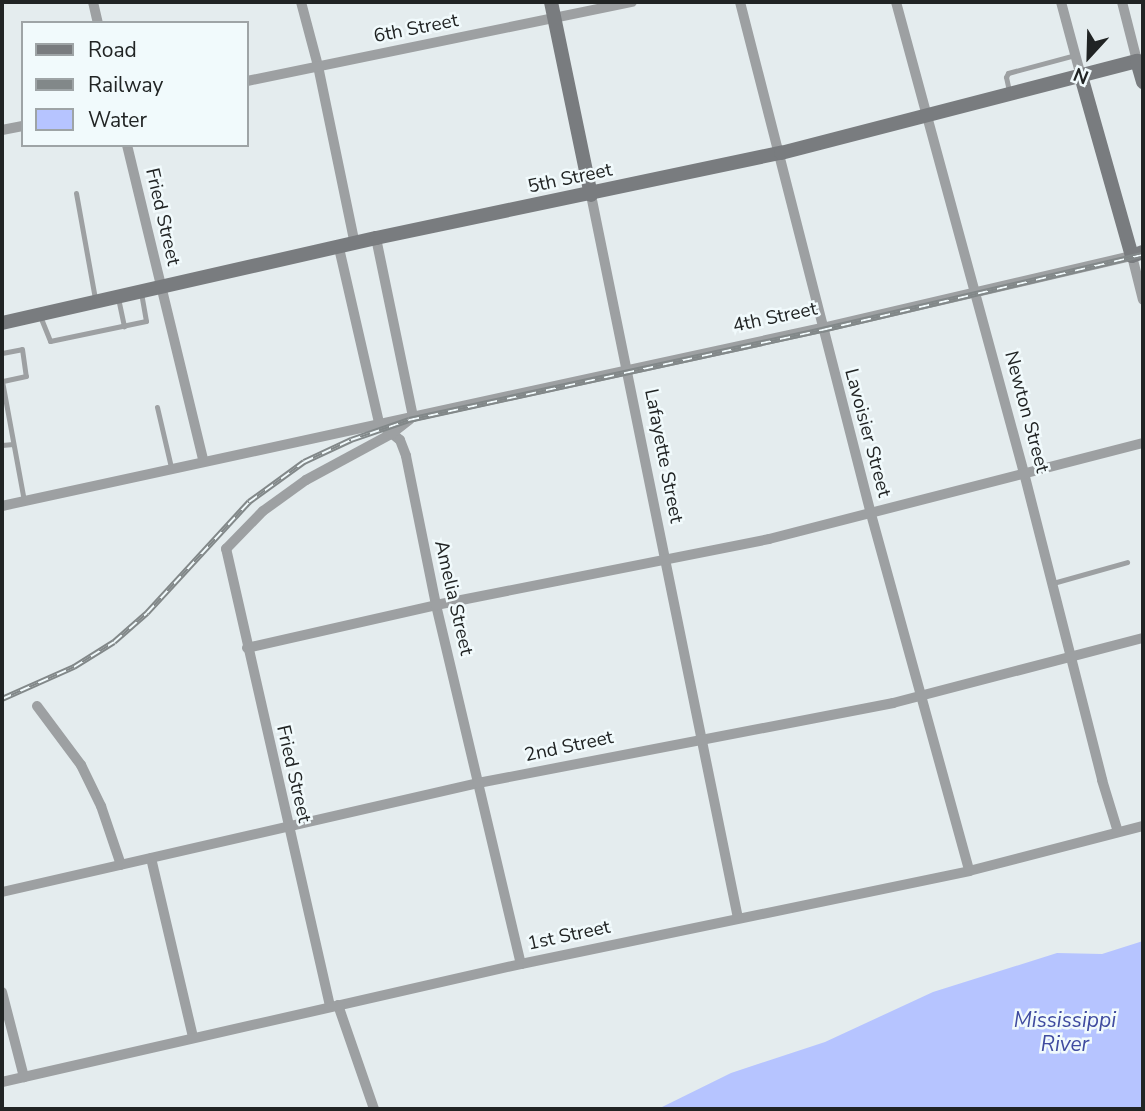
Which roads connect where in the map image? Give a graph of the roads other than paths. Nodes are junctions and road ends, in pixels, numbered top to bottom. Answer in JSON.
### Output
{"nodes":[{"id":1,"x":93,"y":2,"type":"edge"},
{"id":2,"x":301,"y":2,"type":"edge"},
{"id":3,"x":551,"y":2,"type":"edge"},
{"id":4,"x":632,"y":2,"type":"edge"},
{"id":5,"x":740,"y":2,"type":"edge"},
{"id":6,"x":896,"y":2,"type":"edge"},
{"id":7,"x":1061,"y":2,"type":"edge"},
{"id":8,"x":1122,"y":2,"type":"edge"},
{"id":9,"x":554,"y":20,"type":"junction"},
{"id":10,"x":98,"y":21,"type":"edge"},
{"id":11,"x":1075,"y":55,"type":"junction"},
{"id":12,"x":1140,"y":60,"type":"edge"},
{"id":13,"x":318,"y":66,"type":"junction"},
{"id":14,"x":1081,"y":76,"type":"junction"},
{"id":15,"x":248,"y":81,"type":"edge"},
{"id":16,"x":1143,"y":82,"type":"edge"},
{"id":17,"x":1010,"y":94,"type":"junction"},
{"id":18,"x":927,"y":116,"type":"junction"},
{"id":19,"x":21,"y":126,"type":"edge"},
{"id":20,"x":2,"y":130,"type":"edge"},
{"id":21,"x":127,"y":147,"type":"edge"},
{"id":22,"x":781,"y":153,"type":"junction"},
{"id":23,"x":76,"y":193,"type":"dead end"},
{"id":24,"x":591,"y":195,"type":"junction"},
{"id":25,"x":376,"y":239,"type":"junction"},
{"id":26,"x":355,"y":244,"type":"junction"},
{"id":27,"x":339,"y":248,"type":"junction"},
{"id":28,"x":1138,"y":254,"type":"edge"},
{"id":29,"x":160,"y":288,"type":"junction"},
{"id":30,"x":141,"y":292,"type":"junction"},
{"id":31,"x":976,"y":293,"type":"junction"},
{"id":32,"x":118,"y":297,"type":"junction"},
{"id":33,"x":1143,"y":300,"type":"edge"},
{"id":34,"x":96,"y":302,"type":"junction"},
{"id":35,"x":39,"y":315,"type":"junction"},
{"id":36,"x":2,"y":323,"type":"edge"},
{"id":37,"x":124,"y":326,"type":"junction"},
{"id":38,"x":822,"y":328,"type":"junction"},
{"id":39,"x":2,"y":353,"type":"edge"},
{"id":40,"x":626,"y":370,"type":"junction"},
{"id":41,"x":2,"y":381,"type":"edge"},
{"id":42,"x":157,"y":407,"type":"dead end"},
{"id":43,"x":413,"y":417,"type":"junction"},
{"id":44,"x":379,"y":423,"type":"junction"},
{"id":45,"x":391,"y":434,"type":"junction"},
{"id":46,"x":13,"y":443,"type":"junction"},
{"id":47,"x":1143,"y":443,"type":"edge"},
{"id":48,"x":2,"y":446,"type":"edge"},
{"id":49,"x":203,"y":460,"type":"junction"},
{"id":50,"x":172,"y":467,"type":"junction"},
{"id":51,"x":1024,"y":473,"type":"junction"},
{"id":52,"x":24,"y":500,"type":"junction"},
{"id":53,"x":2,"y":506,"type":"edge"},
{"id":54,"x":871,"y":514,"type":"junction"},
{"id":55,"x":663,"y":559,"type":"junction"},
{"id":56,"x":1127,"y":562,"type":"dead end"},
{"id":57,"x":1052,"y":583,"type":"junction"},
{"id":58,"x":436,"y":605,"type":"junction"},
{"id":59,"x":1143,"y":638,"type":"edge"},
{"id":60,"x":247,"y":648,"type":"junction"},
{"id":61,"x":1071,"y":657,"type":"junction"},
{"id":62,"x":921,"y":696,"type":"junction"},
{"id":63,"x":37,"y":706,"type":"dead end"},
{"id":64,"x":699,"y":738,"type":"junction"},
{"id":65,"x":478,"y":783,"type":"junction"},
{"id":66,"x":1143,"y":826,"type":"edge"},
{"id":67,"x":287,"y":827,"type":"junction"},
{"id":68,"x":1118,"y":832,"type":"junction"},
{"id":69,"x":151,"y":858,"type":"junction"},
{"id":70,"x":121,"y":865,"type":"junction"},
{"id":71,"x":969,"y":871,"type":"junction"},
{"id":72,"x":2,"y":892,"type":"edge"},
{"id":73,"x":738,"y":918,"type":"junction"},
{"id":74,"x":521,"y":964,"type":"junction"},
{"id":75,"x":2,"y":992,"type":"edge"},
{"id":76,"x":334,"y":1006,"type":"junction"},
{"id":77,"x":193,"y":1037,"type":"junction"},
{"id":78,"x":24,"y":1077,"type":"junction"},
{"id":79,"x":2,"y":1082,"type":"edge"},
{"id":80,"x":373,"y":1109,"type":"edge"}],
"edges":[{"from":1,"to":10,"type":"street"},
{"from":2,"to":13,"type":"street"},
{"from":3,"to":9,"type":"main road","name":"Lafayette Street"},
{"from":4,"to":9,"type":"street","name":"6th Street"},
{"from":5,"to":22,"type":"street","name":"Lavoisier Street"},
{"from":6,"to":18,"type":"street","name":"Newton Street"},
{"from":7,"to":11,"type":"street"},
{"from":8,"to":12,"type":"street"},
{"from":9,"to":13,"type":"street","name":"6th Street"},
{"from":9,"to":24,"type":"main road","name":"Lafayette Street"},
{"from":11,"to":14,"type":"street"},
{"from":11,"to":17,"type":"lane"},
{"from":12,"to":14,"type":"main road","name":"5th Street"},
{"from":12,"to":16,"type":"main road"},
{"from":13,"to":15,"type":"street","name":"6th Street"},
{"from":13,"to":26,"type":"street"},
{"from":14,"to":17,"type":"main road","name":"5th Street"},
{"from":14,"to":28,"type":"main road"},
{"from":17,"to":18,"type":"main road","name":"5th Street"},
{"from":18,"to":22,"type":"main road","name":"5th Street"},
{"from":18,"to":31,"type":"street","name":"Newton Street"},
{"from":19,"to":20,"type":"street"},
{"from":21,"to":29,"type":"street","name":"Fried Street"},
{"from":22,"to":24,"type":"main road","name":"5th Street"},
{"from":22,"to":38,"type":"street","name":"Lavoisier Street"},
{"from":23,"to":34,"type":"lane"},
{"from":24,"to":25,"type":"main road","name":"5th Street"},
{"from":24,"to":40,"type":"street","name":"Lafayette Street"},
{"from":25,"to":26,"type":"main road","name":"5th Street"},
{"from":25,"to":43,"type":"street"},
{"from":26,"to":27,"type":"main road","name":"5th Street"},
{"from":27,"to":29,"type":"main road","name":"5th Street"},
{"from":27,"to":44,"type":"street"},
{"from":28,"to":31,"type":"street","name":"4th Street"},
{"from":28,"to":33,"type":"street"},
{"from":29,"to":30,"type":"main road","name":"5th Street"},
{"from":29,"to":49,"type":"street","name":"Fried Street"},
{"from":30,"to":32,"type":"main road","name":"5th Street"},
{"from":30,"to":37,"type":"lane"},
{"from":31,"to":38,"type":"street","name":"4th Street"},
{"from":31,"to":51,"type":"street","name":"Newton Street"},
{"from":32,"to":34,"type":"main road","name":"5th Street"},
{"from":32,"to":37,"type":"lane"},
{"from":34,"to":35,"type":"main road","name":"5th Street"},
{"from":35,"to":36,"type":"main road","name":"5th Street"},
{"from":35,"to":37,"type":"lane"},
{"from":38,"to":40,"type":"street","name":"4th Street"},
{"from":38,"to":54,"type":"street","name":"Lavoisier Street"},
{"from":39,"to":41,"type":"lane"},
{"from":40,"to":43,"type":"street","name":"4th Street"},
{"from":40,"to":55,"type":"street","name":"Lafayette Street"},
{"from":41,"to":46,"type":"lane"},
{"from":42,"to":50,"type":"lane"},
{"from":43,"to":44,"type":"street","name":"4th Street"},
{"from":43,"to":45,"type":"street"},
{"from":44,"to":45,"type":"street","name":"Amelia Street"},
{"from":44,"to":49,"type":"street","name":"4th Street"},
{"from":45,"to":58,"type":"street","name":"Amelia Street"},
{"from":45,"to":60,"type":"street","name":"Fried Street"},
{"from":46,"to":48,"type":"lane"},
{"from":46,"to":52,"type":"lane"},
{"from":47,"to":51,"type":"street"},
{"from":49,"to":50,"type":"street","name":"4th Street"},
{"from":50,"to":52,"type":"street","name":"4th Street"},
{"from":51,"to":54,"type":"street"},
{"from":51,"to":57,"type":"street","name":"Newton Street"},
{"from":52,"to":53,"type":"street","name":"4th Street"},
{"from":54,"to":55,"type":"street"},
{"from":54,"to":62,"type":"street","name":"Lavoisier Street"},
{"from":55,"to":58,"type":"street"},
{"from":55,"to":64,"type":"street","name":"Lafayette Street"},
{"from":56,"to":57,"type":"lane"},
{"from":57,"to":61,"type":"street","name":"Newton Street"},
{"from":58,"to":60,"type":"street"},
{"from":58,"to":65,"type":"street","name":"Amelia Street"},
{"from":59,"to":61,"type":"street","name":"2nd Street"},
{"from":60,"to":67,"type":"street","name":"Fried Street"},
{"from":61,"to":62,"type":"street","name":"2nd Street"},
{"from":61,"to":68,"type":"street","name":"Newton Street"},
{"from":62,"to":64,"type":"street","name":"2nd Street"},
{"from":62,"to":71,"type":"street","name":"Lavoisier Street"},
{"from":63,"to":70,"type":"street"},
{"from":64,"to":65,"type":"street","name":"2nd Street"},
{"from":64,"to":73,"type":"street","name":"Lafayette Street"},
{"from":65,"to":67,"type":"street","name":"2nd Street"},
{"from":65,"to":74,"type":"street","name":"Amelia Street"},
{"from":66,"to":68,"type":"street","name":"1st Street"},
{"from":67,"to":69,"type":"street","name":"2nd Street"},
{"from":67,"to":76,"type":"street","name":"Fried Street"},
{"from":68,"to":71,"type":"street","name":"1st Street"},
{"from":69,"to":70,"type":"street","name":"2nd Street"},
{"from":69,"to":77,"type":"street"},
{"from":70,"to":72,"type":"street","name":"2nd Street"},
{"from":71,"to":73,"type":"street","name":"1st Street"},
{"from":73,"to":74,"type":"street","name":"1st Street"},
{"from":74,"to":76,"type":"street","name":"1st Street"},
{"from":75,"to":78,"type":"street"},
{"from":76,"to":77,"type":"street","name":"1st Street"},
{"from":76,"to":80,"type":"street","name":"Fried Street"},
{"from":77,"to":78,"type":"street","name":"1st Street"},
{"from":78,"to":79,"type":"street","name":"1st Street"}]}
